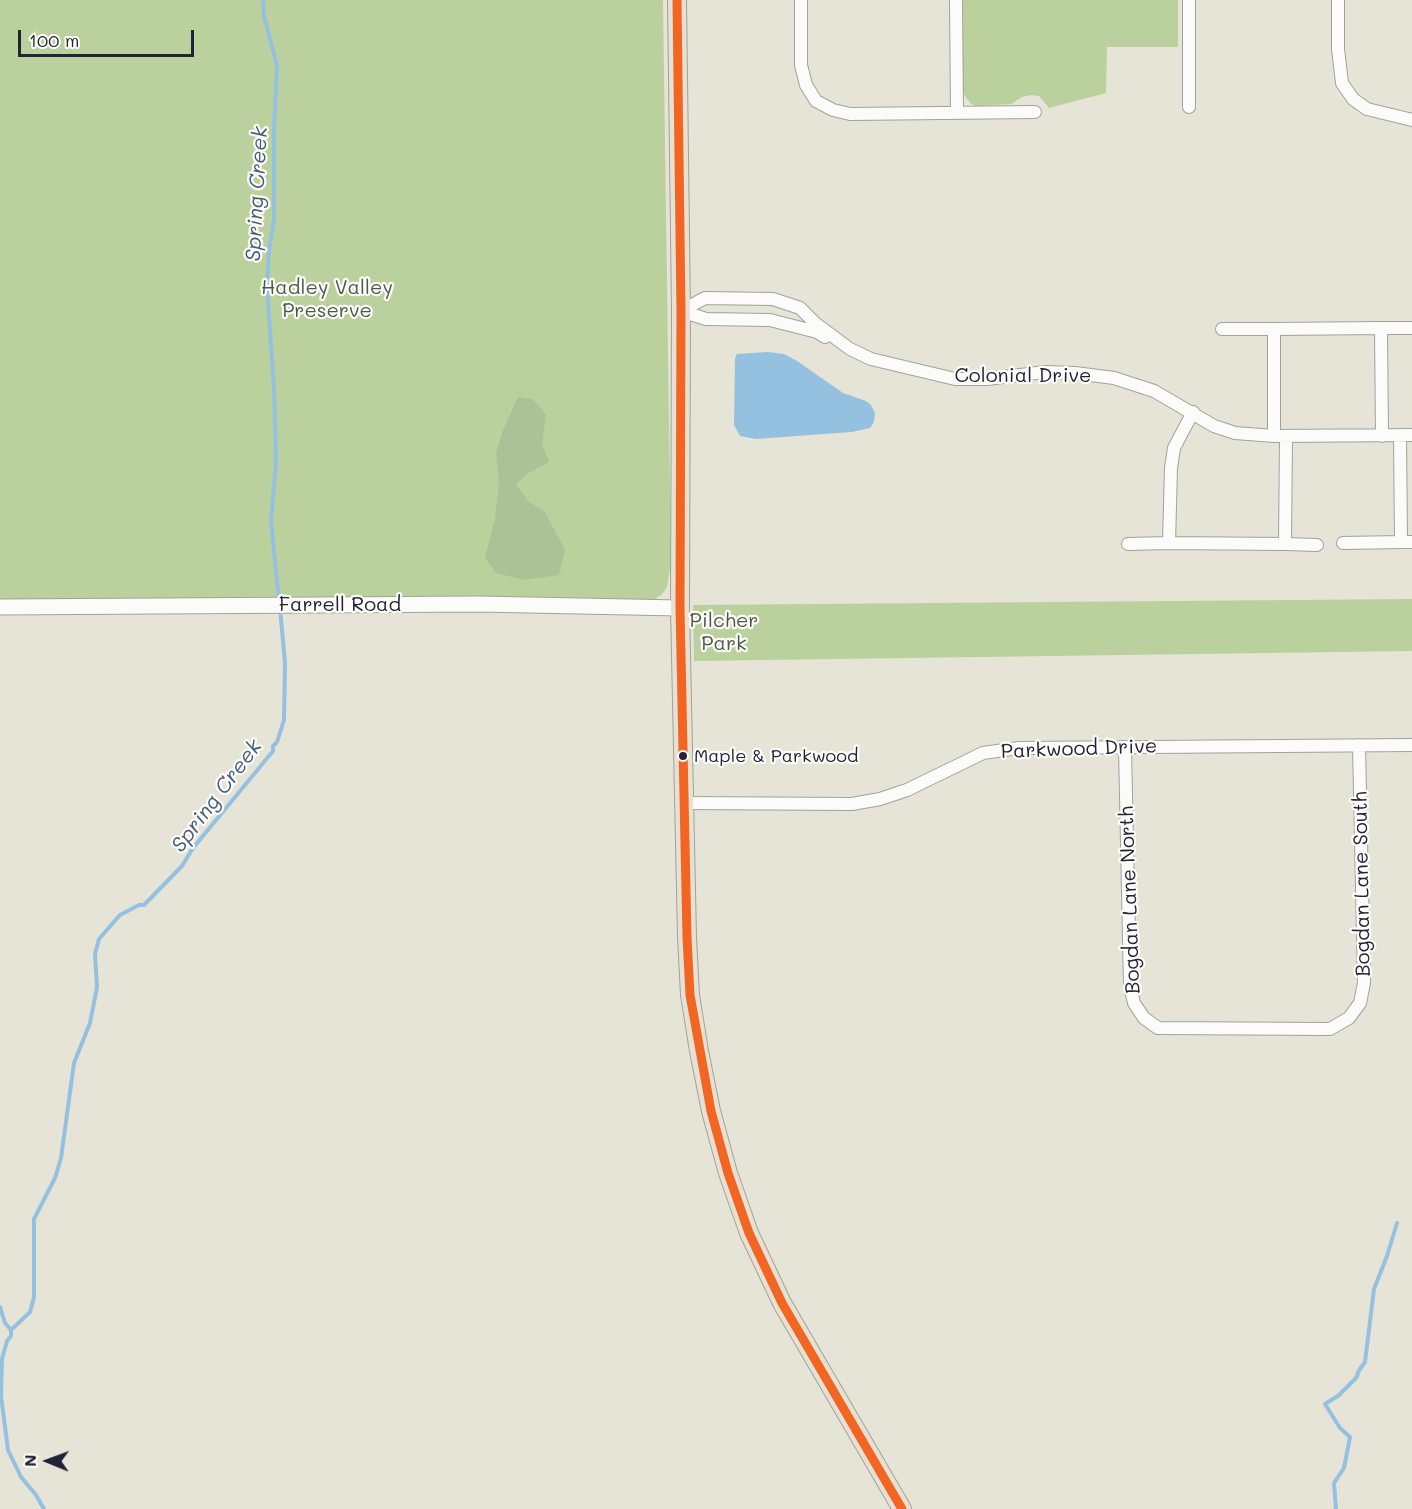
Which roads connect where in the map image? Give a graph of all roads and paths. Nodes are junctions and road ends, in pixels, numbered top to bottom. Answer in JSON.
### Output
{"nodes":[{"id":1,"x":677,"y":0,"type":"edge"},
{"id":2,"x":801,"y":0,"type":"edge"},
{"id":3,"x":956,"y":0,"type":"edge"},
{"id":4,"x":1189,"y":0,"type":"edge"},
{"id":5,"x":1338,"y":0,"type":"edge"},
{"id":6,"x":1189,"y":107,"type":"dead end"},
{"id":7,"x":1035,"y":112,"type":"dead end"},
{"id":8,"x":957,"y":113,"type":"junction"},
{"id":9,"x":1412,"y":120,"type":"edge"},
{"id":10,"x":681,"y":311,"type":"junction"},
{"id":11,"x":1381,"y":328,"type":"junction"},
{"id":12,"x":1412,"y":328,"type":"edge"},
{"id":13,"x":1222,"y":329,"type":"dead end"},
{"id":14,"x":1274,"y":329,"type":"junction"},
{"id":15,"x":850,"y":349,"type":"junction"},
{"id":16,"x":1193,"y":412,"type":"junction"},
{"id":17,"x":1406,"y":435,"type":"edge"},
{"id":18,"x":1280,"y":436,"type":"junction"},
{"id":19,"x":1382,"y":436,"type":"junction"},
{"id":20,"x":1406,"y":542,"type":"edge"},
{"id":21,"x":1169,"y":543,"type":"junction"},
{"id":22,"x":1343,"y":543,"type":"dead end"},
{"id":23,"x":1128,"y":544,"type":"dead end"},
{"id":24,"x":1285,"y":544,"type":"junction"},
{"id":25,"x":1317,"y":545,"type":"dead end"},
{"id":26,"x":0,"y":607,"type":"edge"},
{"id":27,"x":680,"y":608,"type":"junction"},
{"id":28,"x":1412,"y":744,"type":"edge"},
{"id":29,"x":1359,"y":745,"type":"junction"},
{"id":30,"x":1125,"y":748,"type":"junction"},
{"id":31,"x":685,"y":803,"type":"junction"},
{"id":32,"x":1244,"y":1029,"type":"joint"},
{"id":33,"x":902,"y":1509,"type":"edge"}],
"edges":[{"from":1,"to":10,"type":"main road"},
{"from":2,"to":8,"type":"street"},
{"from":3,"to":8,"type":"street"},
{"from":4,"to":6,"type":"street"},
{"from":5,"to":9,"type":"street"},
{"from":7,"to":8,"type":"street"},
{"from":10,"to":15,"type":"street"},
{"from":10,"to":15,"type":"street","name":"Colonial Drive"},
{"from":10,"to":27,"type":"main road"},
{"from":11,"to":12,"type":"street"},
{"from":11,"to":14,"type":"street"},
{"from":11,"to":19,"type":"street"},
{"from":13,"to":14,"type":"street"},
{"from":14,"to":18,"type":"street"},
{"from":15,"to":16,"type":"street","name":"Colonial Drive"},
{"from":16,"to":18,"type":"street","name":"Colonial Drive"},
{"from":16,"to":21,"type":"street"},
{"from":17,"to":19,"type":"street","name":"Colonial Drive"},
{"from":17,"to":20,"type":"street"},
{"from":18,"to":19,"type":"street","name":"Colonial Drive"},
{"from":18,"to":24,"type":"street"},
{"from":20,"to":22,"type":"street"},
{"from":21,"to":23,"type":"street"},
{"from":21,"to":24,"type":"street"},
{"from":24,"to":25,"type":"street"},
{"from":26,"to":27,"type":"street","name":"Farrell Road"},
{"from":27,"to":31,"type":"main road"},
{"from":28,"to":29,"type":"street","name":"Parkwood Drive"},
{"from":29,"to":30,"type":"street","name":"Parkwood Drive"},
{"from":29,"to":32,"type":"street","name":"Bogdan Lane South"},
{"from":30,"to":31,"type":"street","name":"Parkwood Drive"},
{"from":30,"to":32,"type":"street","name":"Bogdan Lane North"},
{"from":31,"to":33,"type":"main road"}]}
